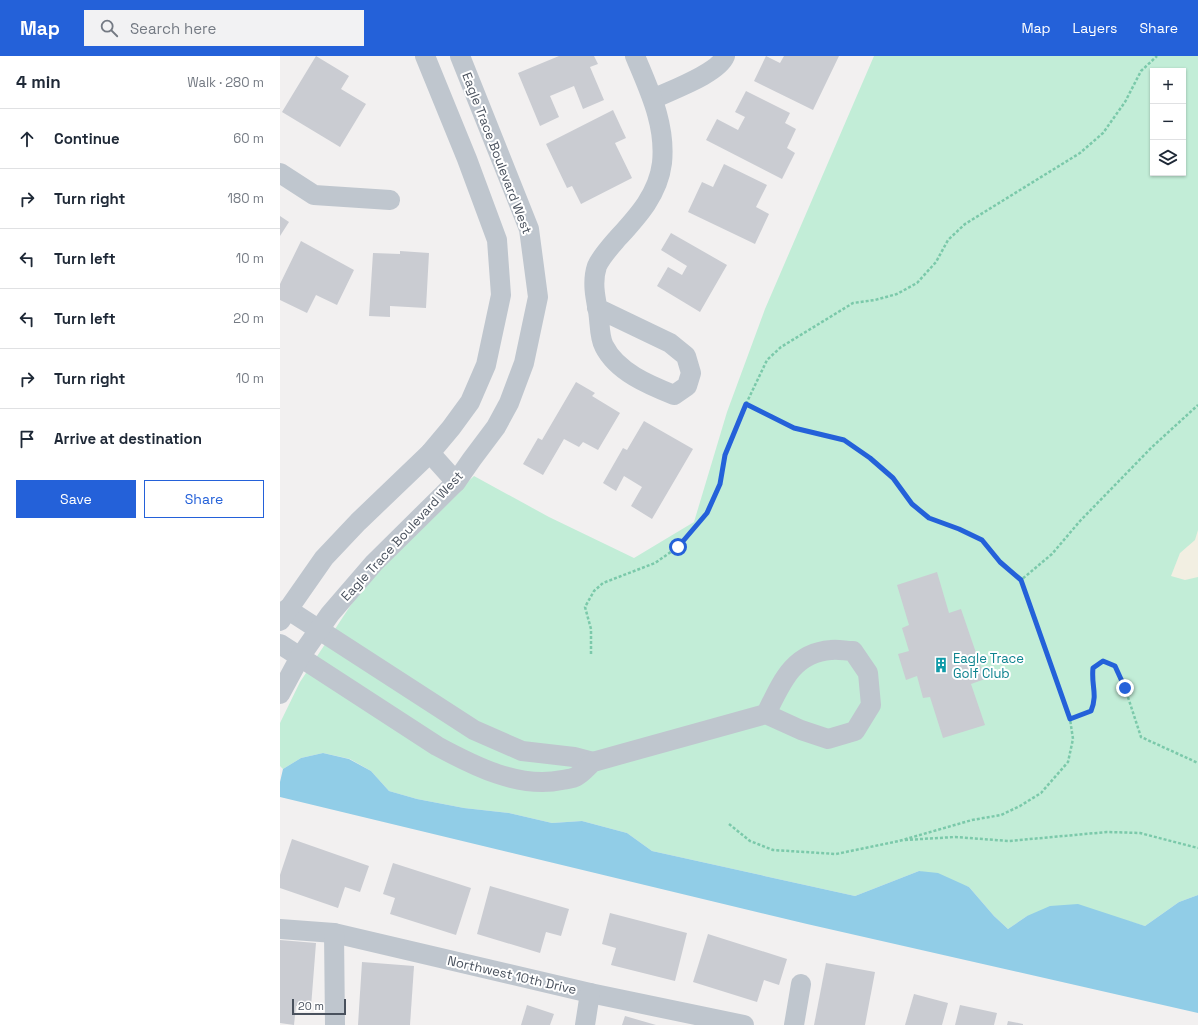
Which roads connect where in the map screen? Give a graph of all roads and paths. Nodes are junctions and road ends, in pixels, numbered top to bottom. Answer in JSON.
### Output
{"nodes":[{"id":1,"x":425,"y":56,"type":"edge"},
{"id":2,"x":460,"y":56,"type":"edge"},
{"id":3,"x":635,"y":56,"type":"edge"},
{"id":4,"x":726,"y":56,"type":"edge"},
{"id":5,"x":1157,"y":56,"type":"edge"},
{"id":6,"x":653,"y":98,"type":"junction"},
{"id":7,"x":280,"y":173,"type":"edge"},
{"id":8,"x":390,"y":200,"type":"dead end"},
{"id":9,"x":597,"y":308,"type":"junction"},
{"id":10,"x":746,"y":404,"type":"junction"},
{"id":11,"x":1198,"y":405,"type":"edge"},
{"id":12,"x":430,"y":453,"type":"junction"},
{"id":13,"x":456,"y":482,"type":"junction"},
{"id":14,"x":1021,"y":580,"type":"junction"},
{"id":15,"x":284,"y":615,"type":"edge"},
{"id":16,"x":319,"y":631,"type":"junction"},
{"id":17,"x":280,"y":644,"type":"edge"},
{"id":18,"x":591,"y":654,"type":"dead end"},
{"id":19,"x":300,"y":657,"type":"junction"},
{"id":20,"x":280,"y":694,"type":"edge"},
{"id":21,"x":766,"y":714,"type":"junction"},
{"id":22,"x":1070,"y":719,"type":"junction"},
{"id":23,"x":593,"y":762,"type":"junction"},
{"id":24,"x":1198,"y":763,"type":"edge"},
{"id":25,"x":729,"y":824,"type":"dead end"},
{"id":26,"x":899,"y":841,"type":"junction"},
{"id":27,"x":1198,"y":848,"type":"edge"},
{"id":28,"x":280,"y":929,"type":"edge"},
{"id":29,"x":334,"y":933,"type":"junction"},
{"id":30,"x":801,"y":984,"type":"dead end"},
{"id":31,"x":590,"y":993,"type":"junction"},
{"id":32,"x":335,"y":1025,"type":"edge"},
{"id":33,"x":585,"y":1025,"type":"edge"},
{"id":34,"x":744,"y":1025,"type":"edge"},
{"id":35,"x":794,"y":1025,"type":"edge"}],
"edges":[{"from":1,"to":12,"type":"street"},
{"from":2,"to":13,"type":"street","name":"Eagle Trace Boulevard West"},
{"from":3,"to":6,"type":"street"},
{"from":4,"to":6,"type":"street"},
{"from":5,"to":10,"type":"path"},
{"from":6,"to":9,"type":"street"},
{"from":7,"to":8,"type":"street"},
{"from":9,"to":9,"type":"street"},
{"from":10,"to":14,"type":"path"},
{"from":10,"to":18,"type":"path"},
{"from":11,"to":14,"type":"path"},
{"from":12,"to":13,"type":"street"},
{"from":12,"to":15,"type":"street"},
{"from":13,"to":16,"type":"street","name":"Eagle Trace Boulevard West"},
{"from":14,"to":22,"type":"path"},
{"from":15,"to":16,"type":"street"},
{"from":16,"to":19,"type":"street","name":"Eagle Trace Boulevard West"},
{"from":16,"to":23,"type":"street"},
{"from":17,"to":19,"type":"street"},
{"from":19,"to":20,"type":"street","name":"Eagle Trace Boulevard West"},
{"from":19,"to":23,"type":"street"},
{"from":21,"to":21,"type":"street"},
{"from":21,"to":23,"type":"street"},
{"from":22,"to":24,"type":"path"},
{"from":22,"to":26,"type":"path"},
{"from":25,"to":26,"type":"path"},
{"from":26,"to":27,"type":"path"},
{"from":28,"to":29,"type":"street","name":"Northwest 10th Drive"},
{"from":29,"to":31,"type":"street","name":"Northwest 10th Drive"},
{"from":29,"to":32,"type":"street"},
{"from":30,"to":35,"type":"street"},
{"from":31,"to":33,"type":"street"},
{"from":31,"to":34,"type":"street","name":"Northwest 10th Drive"}]}
